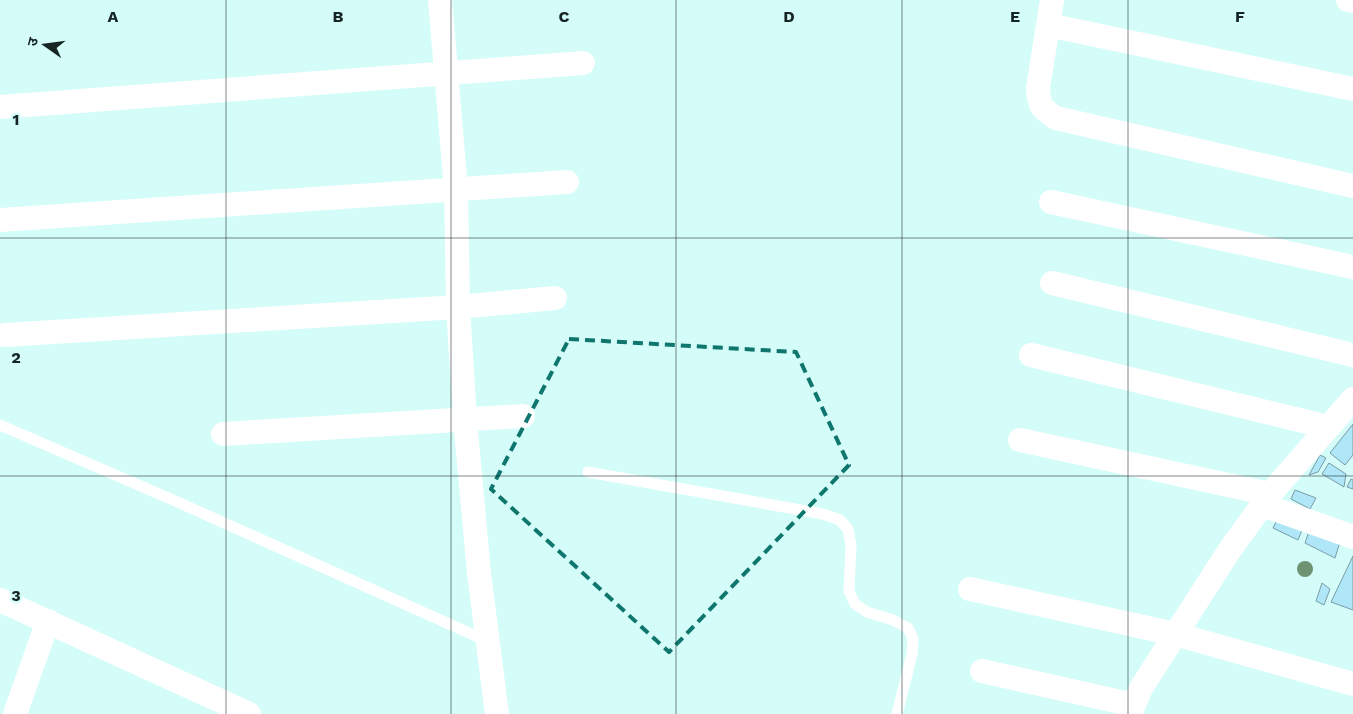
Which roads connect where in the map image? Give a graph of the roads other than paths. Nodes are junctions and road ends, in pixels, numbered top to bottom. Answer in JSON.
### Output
{"nodes":[{"id":1,"x":440,"y":0,"type":"edge"},
{"id":2,"x":1052,"y":0,"type":"edge"},
{"id":3,"x":1348,"y":0,"type":"edge"},
{"id":4,"x":1353,"y":1,"type":"edge"},
{"id":5,"x":1048,"y":25,"type":"junction"},
{"id":6,"x":583,"y":63,"type":"dead end"},
{"id":7,"x":446,"y":72,"type":"junction"},
{"id":8,"x":1353,"y":89,"type":"edge"},
{"id":9,"x":0,"y":107,"type":"edge"},
{"id":10,"x":567,"y":182,"type":"dead end"},
{"id":11,"x":1353,"y":186,"type":"edge"},
{"id":12,"x":456,"y":190,"type":"junction"},
{"id":13,"x":1051,"y":202,"type":"dead end"},
{"id":14,"x":0,"y":220,"type":"edge"},
{"id":15,"x":1353,"y":267,"type":"edge"},
{"id":16,"x":1052,"y":283,"type":"dead end"},
{"id":17,"x":555,"y":298,"type":"dead end"},
{"id":18,"x":458,"y":307,"type":"junction"},
{"id":19,"x":5,"y":335,"type":"dead end"},
{"id":20,"x":1353,"y":355,"type":"edge"},
{"id":21,"x":1031,"y":356,"type":"dead end"},
{"id":22,"x":1353,"y":399,"type":"edge"},
{"id":23,"x":523,"y":416,"type":"dead end"},
{"id":24,"x":464,"y":420,"type":"junction"},
{"id":25,"x":0,"y":425,"type":"edge"},
{"id":26,"x":1328,"y":427,"type":"junction"},
{"id":27,"x":223,"y":434,"type":"dead end"},
{"id":28,"x":1020,"y":440,"type":"dead end"},
{"id":29,"x":588,"y":472,"type":"dead end"},
{"id":30,"x":1267,"y":500,"type":"junction"},
{"id":31,"x":1353,"y":537,"type":"edge"},
{"id":32,"x":970,"y":589,"type":"dead end"},
{"id":33,"x":0,"y":600,"type":"edge"},
{"id":34,"x":48,"y":621,"type":"junction"},
{"id":35,"x":1175,"y":634,"type":"junction"},
{"id":36,"x":487,"y":641,"type":"junction"},
{"id":37,"x":982,"y":671,"type":"dead end"},
{"id":38,"x":1353,"y":684,"type":"edge"},
{"id":39,"x":1132,"y":710,"type":"edge"},
{"id":40,"x":15,"y":714,"type":"edge"},
{"id":41,"x":249,"y":714,"type":"edge"},
{"id":42,"x":497,"y":714,"type":"edge"},
{"id":43,"x":897,"y":714,"type":"edge"}],
"edges":[{"from":1,"to":7,"type":"street"},
{"from":2,"to":5,"type":"street"},
{"from":3,"to":4,"type":"street"},
{"from":5,"to":8,"type":"street"},
{"from":5,"to":11,"type":"street"},
{"from":6,"to":7,"type":"street"},
{"from":7,"to":9,"type":"street"},
{"from":7,"to":12,"type":"street"},
{"from":10,"to":12,"type":"street"},
{"from":12,"to":14,"type":"street"},
{"from":12,"to":18,"type":"street"},
{"from":13,"to":15,"type":"street"},
{"from":16,"to":20,"type":"street"},
{"from":17,"to":18,"type":"street"},
{"from":18,"to":19,"type":"street"},
{"from":18,"to":24,"type":"street"},
{"from":21,"to":26,"type":"street"},
{"from":22,"to":26,"type":"street"},
{"from":23,"to":24,"type":"street"},
{"from":24,"to":27,"type":"street"},
{"from":24,"to":36,"type":"street"},
{"from":25,"to":36,"type":"lane"},
{"from":26,"to":30,"type":"street"},
{"from":28,"to":30,"type":"street"},
{"from":29,"to":43,"type":"lane"},
{"from":30,"to":31,"type":"street"},
{"from":30,"to":35,"type":"street"},
{"from":32,"to":35,"type":"street"},
{"from":33,"to":34,"type":"street"},
{"from":34,"to":40,"type":"street"},
{"from":34,"to":41,"type":"street"},
{"from":35,"to":38,"type":"street"},
{"from":35,"to":39,"type":"street"},
{"from":36,"to":42,"type":"street"},
{"from":37,"to":39,"type":"street"}]}
